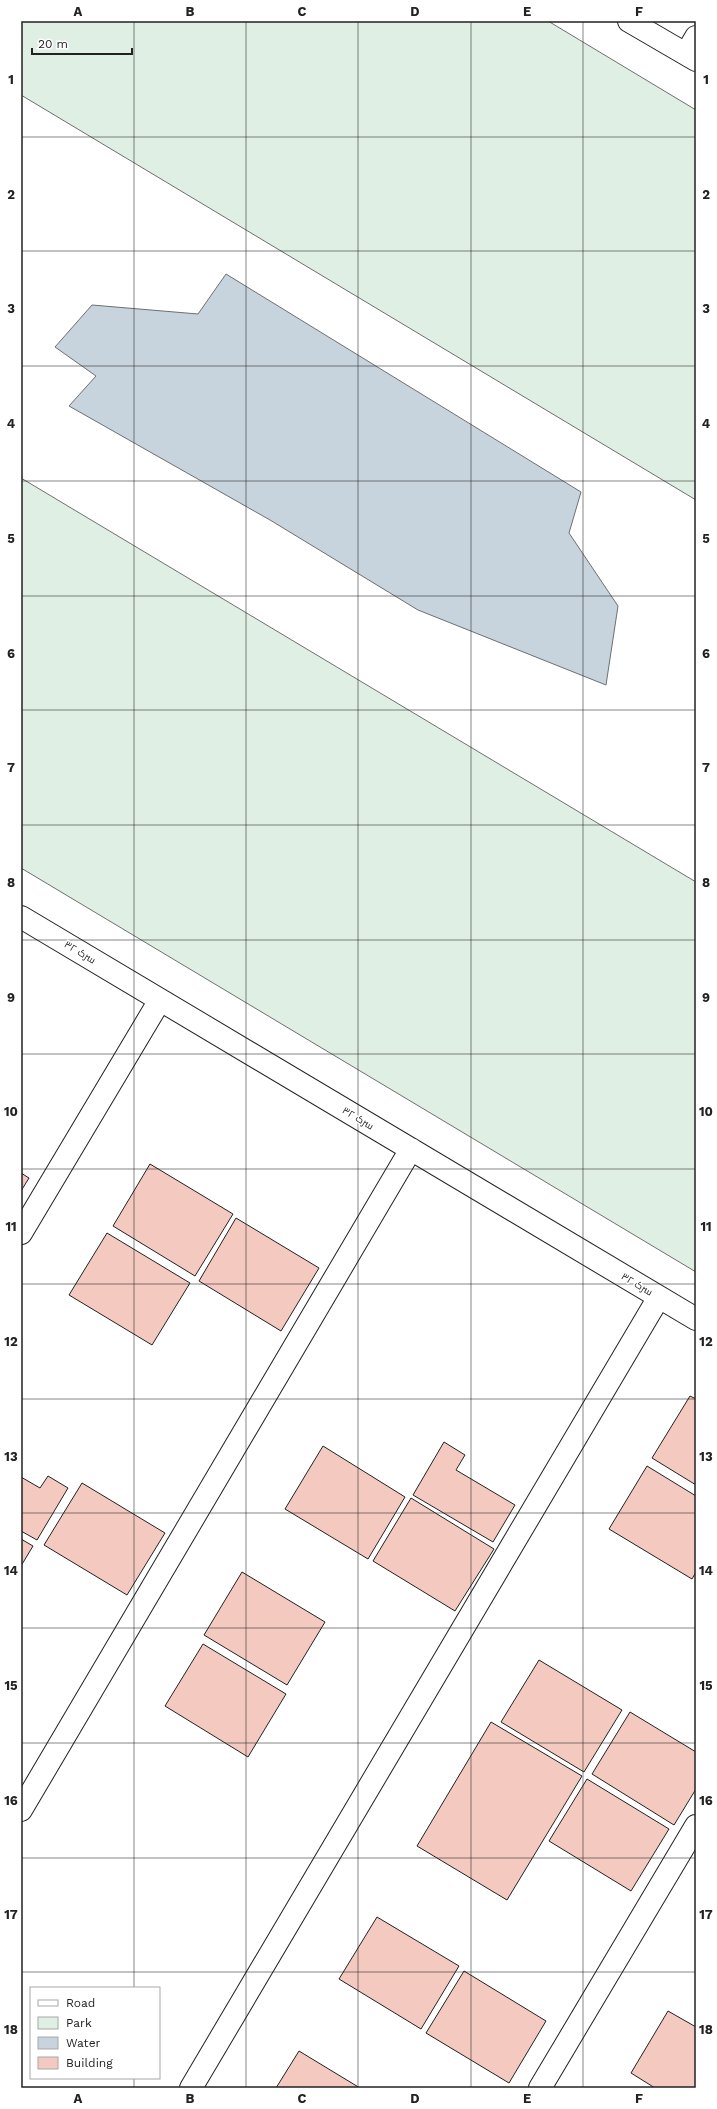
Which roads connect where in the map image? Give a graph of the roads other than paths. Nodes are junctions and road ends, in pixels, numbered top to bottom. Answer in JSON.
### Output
{"nodes":[{"id":1,"x":629,"y":21,"type":"edge"},
{"id":2,"x":693,"y":50,"type":"edge"},
{"id":3,"x":21,"y":917,"type":"edge"},
{"id":4,"x":160,"y":1000,"type":"junction"},
{"id":5,"x":411,"y":1150,"type":"junction"},
{"id":6,"x":21,"y":1233,"type":"edge"},
{"id":7,"x":659,"y":1297,"type":"junction"},
{"id":8,"x":696,"y":1319,"type":"edge"},
{"id":9,"x":21,"y":1810,"type":"edge"},
{"id":10,"x":696,"y":1826,"type":"edge"},
{"id":11,"x":191,"y":2088,"type":"edge"},
{"id":12,"x":540,"y":2088,"type":"edge"}],
"edges":[{"from":1,"to":2,"type":"street"},
{"from":3,"to":4,"type":"street","name":"سرک ۳۲"},
{"from":4,"to":5,"type":"street","name":"سرک ۳۲"},
{"from":4,"to":6,"type":"street"},
{"from":5,"to":7,"type":"street","name":"سرک ۳۲"},
{"from":5,"to":9,"type":"street"},
{"from":7,"to":8,"type":"street","name":"سرک ۳۲"},
{"from":7,"to":11,"type":"street"},
{"from":10,"to":12,"type":"street"}]}
